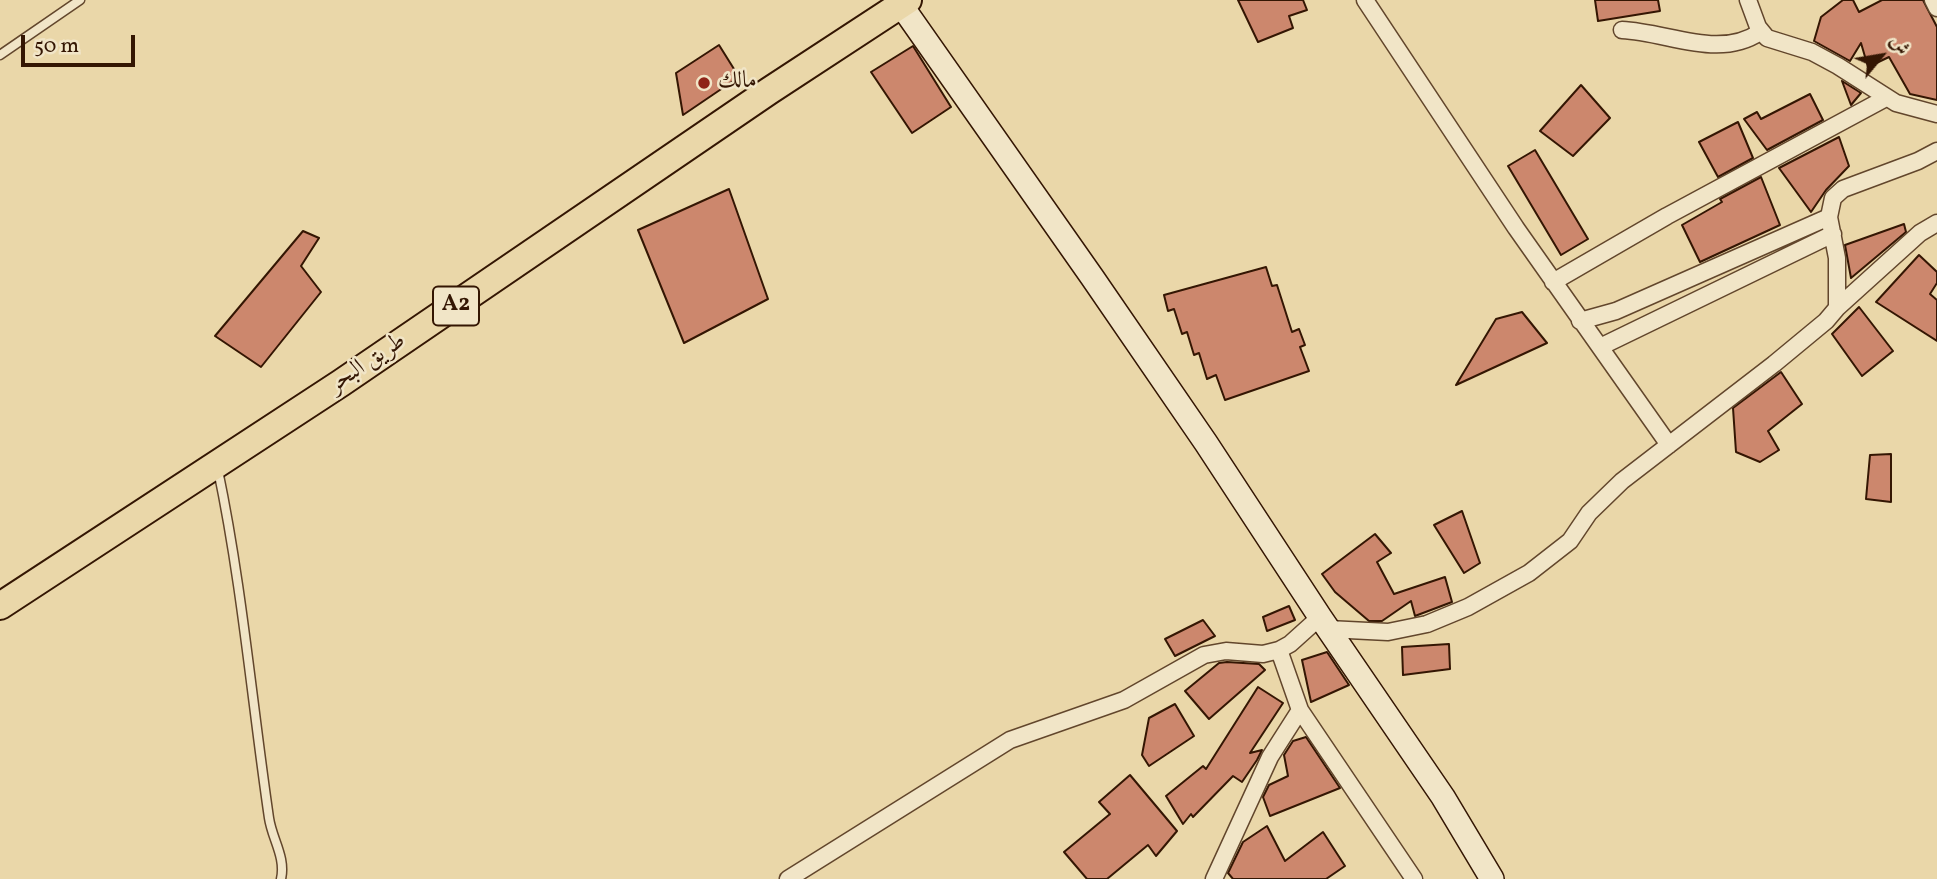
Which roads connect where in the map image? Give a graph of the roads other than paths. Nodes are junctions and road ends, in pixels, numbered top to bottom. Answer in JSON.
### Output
{"nodes":[{"id":1,"x":80,"y":0,"type":"edge"},
{"id":2,"x":1365,"y":0,"type":"edge"},
{"id":3,"x":1748,"y":0,"type":"edge"},
{"id":4,"x":1933,"y":0,"type":"edge"},
{"id":5,"x":904,"y":3,"type":"edge"},
{"id":6,"x":1937,"y":8,"type":"edge"},
{"id":7,"x":1622,"y":30,"type":"dead end"},
{"id":8,"x":1760,"y":32,"type":"junction"},
{"id":9,"x":0,"y":55,"type":"edge"},
{"id":10,"x":1886,"y":98,"type":"junction"},
{"id":11,"x":1937,"y":114,"type":"edge"},
{"id":12,"x":1937,"y":151,"type":"edge"},
{"id":13,"x":1829,"y":217,"type":"junction"},
{"id":14,"x":1937,"y":223,"type":"edge"},
{"id":15,"x":1833,"y":234,"type":"junction"},
{"id":16,"x":1553,"y":282,"type":"junction"},
{"id":17,"x":1837,"y":307,"type":"junction"},
{"id":18,"x":1580,"y":321,"type":"junction"},
{"id":19,"x":1600,"y":347,"type":"junction"},
{"id":20,"x":1670,"y":445,"type":"junction"},
{"id":21,"x":217,"y":464,"type":"junction"},
{"id":22,"x":0,"y":606,"type":"edge"},
{"id":23,"x":1324,"y":623,"type":"junction"},
{"id":24,"x":1279,"y":650,"type":"junction"},
{"id":25,"x":1300,"y":709,"type":"junction"},
{"id":26,"x":281,"y":879,"type":"edge"},
{"id":27,"x":788,"y":879,"type":"edge"},
{"id":28,"x":1214,"y":879,"type":"edge"},
{"id":29,"x":1414,"y":879,"type":"edge"},
{"id":30,"x":1492,"y":879,"type":"edge"}],
"edges":[{"from":1,"to":9,"type":"lane"},
{"from":2,"to":16,"type":"street"},
{"from":3,"to":8,"type":"street"},
{"from":4,"to":6,"type":"street"},
{"from":5,"to":21,"type":"main road","name":"طريق البحر","number":"A2"},
{"from":5,"to":23,"type":"street"},
{"from":7,"to":8,"type":"street"},
{"from":8,"to":10,"type":"street"},
{"from":10,"to":11,"type":"street"},
{"from":10,"to":16,"type":"street"},
{"from":12,"to":13,"type":"street"},
{"from":13,"to":15,"type":"street"},
{"from":13,"to":18,"type":"street"},
{"from":14,"to":17,"type":"street"},
{"from":15,"to":17,"type":"street"},
{"from":15,"to":19,"type":"street"},
{"from":16,"to":18,"type":"street"},
{"from":17,"to":20,"type":"street"},
{"from":18,"to":19,"type":"street"},
{"from":19,"to":20,"type":"street"},
{"from":20,"to":23,"type":"street"},
{"from":21,"to":22,"type":"main road","name":"طريق البحر","number":"A2"},
{"from":21,"to":26,"type":"lane"},
{"from":23,"to":24,"type":"street"},
{"from":23,"to":30,"type":"street"},
{"from":24,"to":25,"type":"street"},
{"from":24,"to":27,"type":"street"},
{"from":25,"to":28,"type":"street"},
{"from":25,"to":29,"type":"street"}]}
